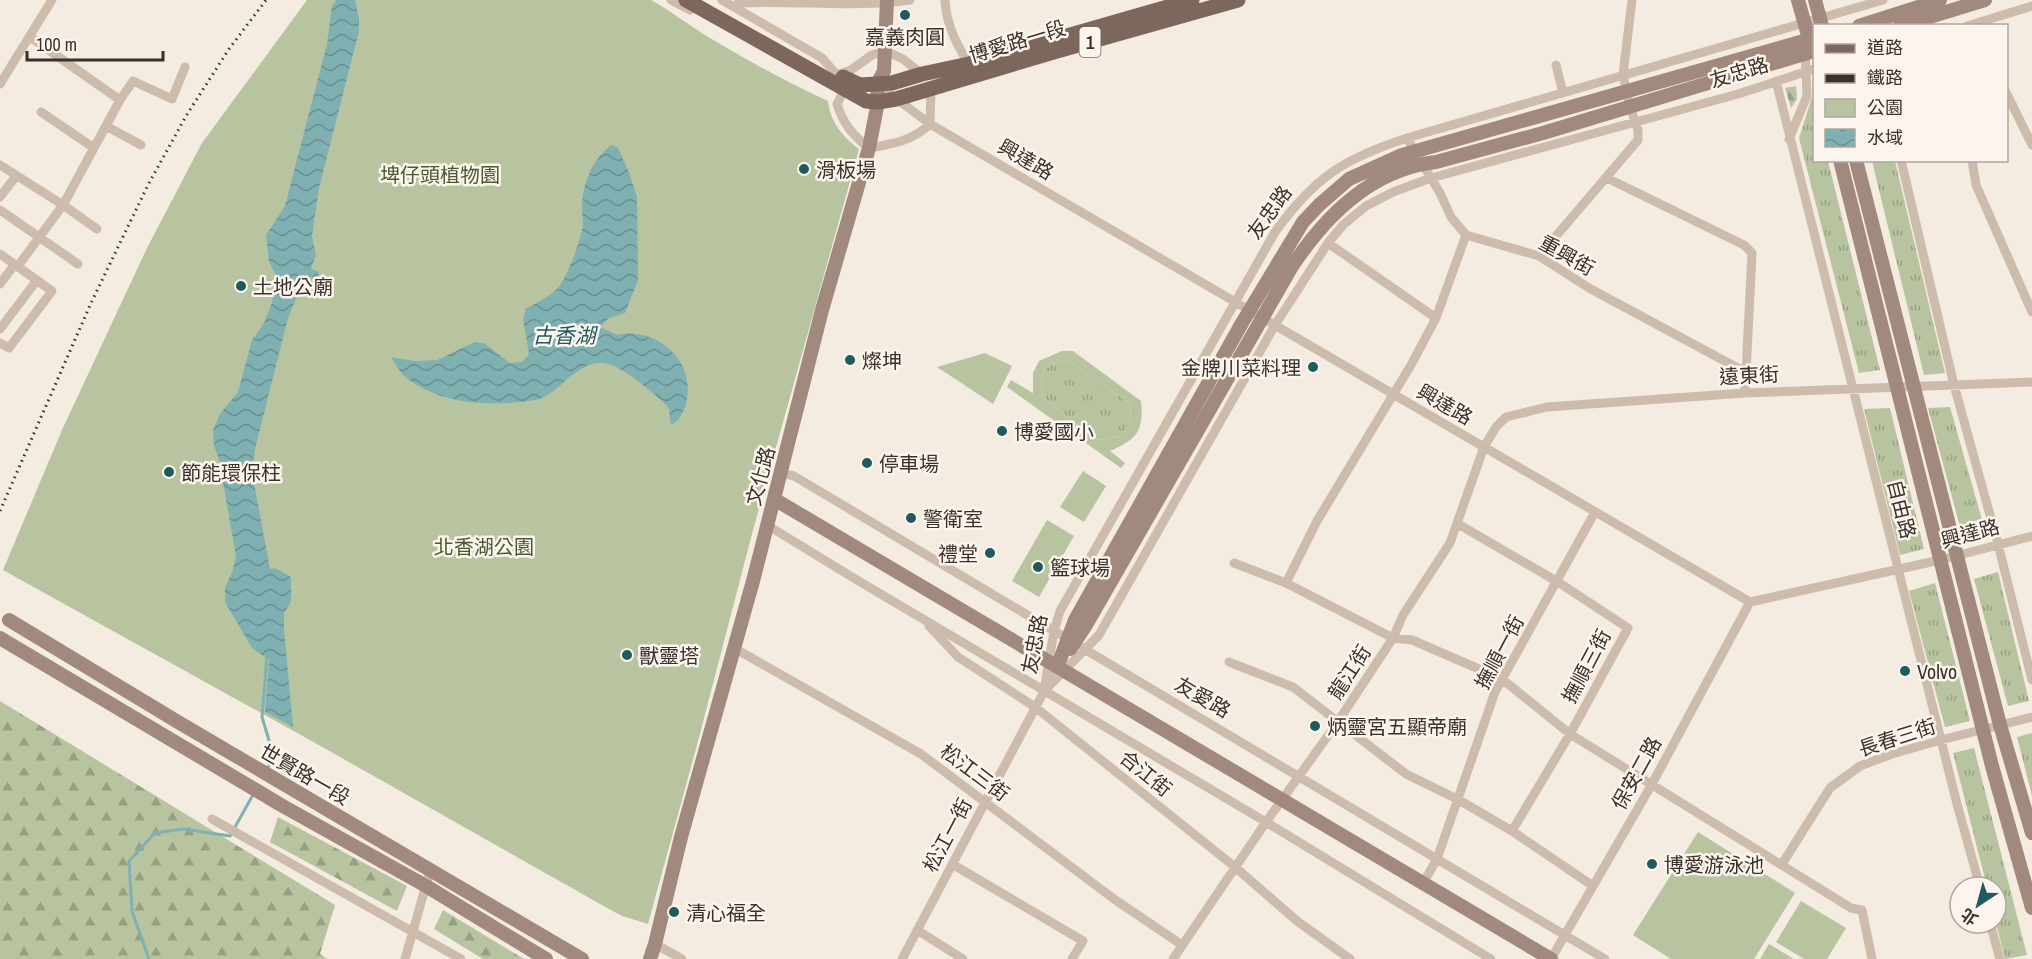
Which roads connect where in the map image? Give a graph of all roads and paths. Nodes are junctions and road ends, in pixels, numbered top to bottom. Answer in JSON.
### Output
{"nodes":[{"id":1,"x":52,"y":0,"type":"edge"},
{"id":2,"x":671,"y":0,"type":"edge"},
{"id":3,"x":686,"y":0,"type":"edge"},
{"id":4,"x":704,"y":0,"type":"edge"},
{"id":5,"x":722,"y":0,"type":"edge"},
{"id":6,"x":910,"y":0,"type":"edge"},
{"id":7,"x":945,"y":0,"type":"edge"},
{"id":8,"x":1192,"y":0,"type":"edge"},
{"id":9,"x":1238,"y":0,"type":"edge"},
{"id":10,"x":1632,"y":0,"type":"edge"},
{"id":11,"x":1798,"y":0,"type":"edge"},
{"id":12,"x":1815,"y":0,"type":"edge"},
{"id":13,"x":1883,"y":0,"type":"edge"},
{"id":14,"x":1940,"y":0,"type":"edge"},
{"id":15,"x":1985,"y":0,"type":"edge"},
{"id":16,"x":887,"y":2,"type":"edge"},
{"id":17,"x":1968,"y":2,"type":"edge"},
{"id":18,"x":738,"y":3,"type":"dead end"},
{"id":19,"x":2032,"y":6,"type":"edge"},
{"id":20,"x":1804,"y":23,"type":"junction"},
{"id":21,"x":1822,"y":23,"type":"edge"},
{"id":22,"x":1865,"y":24,"type":"edge"},
{"id":23,"x":1906,"y":24,"type":"edge"},
{"id":24,"x":1978,"y":24,"type":"edge"},
{"id":25,"x":30,"y":37,"type":"junction"},
{"id":26,"x":1811,"y":47,"type":"edge"},
{"id":27,"x":886,"y":51,"type":"junction"},
{"id":28,"x":969,"y":64,"type":"junction"},
{"id":29,"x":1556,"y":65,"type":"dead end"},
{"id":30,"x":185,"y":67,"type":"dead end"},
{"id":31,"x":817,"y":67,"type":"junction"},
{"id":32,"x":1810,"y":70,"type":"edge"},
{"id":33,"x":922,"y":74,"type":"junction"},
{"id":34,"x":1623,"y":75,"type":"junction"},
{"id":35,"x":1776,"y":81,"type":"junction"},
{"id":36,"x":839,"y":82,"type":"junction"},
{"id":37,"x":0,"y":84,"type":"edge"},
{"id":38,"x":877,"y":84,"type":"junction"},
{"id":39,"x":931,"y":87,"type":"junction"},
{"id":40,"x":1626,"y":92,"type":"junction"},
{"id":41,"x":1563,"y":93,"type":"junction"},
{"id":42,"x":2008,"y":95,"type":"edge"},
{"id":43,"x":896,"y":99,"type":"junction"},
{"id":44,"x":120,"y":100,"type":"junction"},
{"id":45,"x":878,"y":102,"type":"junction"},
{"id":46,"x":1630,"y":107,"type":"junction"},
{"id":47,"x":41,"y":112,"type":"dead end"},
{"id":48,"x":2015,"y":113,"type":"junction"},
{"id":49,"x":2008,"y":118,"type":"edge"},
{"id":50,"x":1636,"y":121,"type":"junction"},
{"id":51,"x":930,"y":124,"type":"junction"},
{"id":52,"x":106,"y":126,"type":"junction"},
{"id":53,"x":1407,"y":138,"type":"junction"},
{"id":54,"x":1789,"y":139,"type":"junction"},
{"id":55,"x":141,"y":144,"type":"dead end"},
{"id":56,"x":2032,"y":145,"type":"edge"},
{"id":57,"x":94,"y":148,"type":"junction"},
{"id":58,"x":868,"y":148,"type":"junction"},
{"id":59,"x":1414,"y":151,"type":"junction"},
{"id":60,"x":1840,"y":162,"type":"edge"},
{"id":61,"x":1858,"y":162,"type":"edge"},
{"id":62,"x":1901,"y":162,"type":"edge"},
{"id":63,"x":1972,"y":162,"type":"edge"},
{"id":64,"x":1423,"y":163,"type":"junction"},
{"id":65,"x":0,"y":165,"type":"edge"},
{"id":66,"x":16,"y":176,"type":"junction"},
{"id":67,"x":1431,"y":178,"type":"junction"},
{"id":68,"x":1607,"y":178,"type":"junction"},
{"id":69,"x":0,"y":197,"type":"edge"},
{"id":70,"x":63,"y":205,"type":"junction"},
{"id":71,"x":0,"y":210,"type":"edge"},
{"id":72,"x":97,"y":229,"type":"dead end"},
{"id":73,"x":1466,"y":235,"type":"junction"},
{"id":74,"x":39,"y":237,"type":"junction"},
{"id":75,"x":1328,"y":243,"type":"junction"},
{"id":76,"x":0,"y":254,"type":"edge"},
{"id":77,"x":1539,"y":256,"type":"junction"},
{"id":78,"x":78,"y":264,"type":"dead end"},
{"id":79,"x":16,"y":265,"type":"junction"},
{"id":80,"x":37,"y":280,"type":"junction"},
{"id":81,"x":0,"y":284,"type":"edge"},
{"id":82,"x":1236,"y":302,"type":"junction"},
{"id":83,"x":2032,"y":312,"type":"edge"},
{"id":84,"x":1256,"y":313,"type":"junction"},
{"id":85,"x":1436,"y":318,"type":"junction"},
{"id":86,"x":1275,"y":325,"type":"junction"},
{"id":87,"x":0,"y":329,"type":"edge"},
{"id":88,"x":0,"y":343,"type":"edge"},
{"id":89,"x":1747,"y":373,"type":"junction"},
{"id":90,"x":2032,"y":382,"type":"edge"},
{"id":91,"x":1954,"y":385,"type":"junction"},
{"id":92,"x":1914,"y":386,"type":"junction"},
{"id":93,"x":1897,"y":388,"type":"junction"},
{"id":94,"x":1852,"y":389,"type":"junction"},
{"id":95,"x":1745,"y":393,"type":"junction"},
{"id":96,"x":1393,"y":395,"type":"junction"},
{"id":97,"x":1484,"y":447,"type":"junction"},
{"id":98,"x":780,"y":473,"type":"junction"},
{"id":99,"x":774,"y":499,"type":"junction"},
{"id":100,"x":1595,"y":512,"type":"junction"},
{"id":101,"x":1458,"y":524,"type":"junction"},
{"id":102,"x":766,"y":525,"type":"junction"},
{"id":103,"x":2032,"y":536,"type":"edge"},
{"id":104,"x":1998,"y":544,"type":"junction"},
{"id":105,"x":1957,"y":555,"type":"junction"},
{"id":106,"x":1940,"y":560,"type":"junction"},
{"id":107,"x":1234,"y":563,"type":"dead end"},
{"id":108,"x":1898,"y":569,"type":"junction"},
{"id":109,"x":1558,"y":582,"type":"junction"},
{"id":110,"x":1286,"y":583,"type":"junction"},
{"id":111,"x":1750,"y":602,"type":"junction"},
{"id":112,"x":919,"y":616,"type":"junction"},
{"id":113,"x":9,"y":620,"type":"dead end"},
{"id":114,"x":1054,"y":631,"type":"junction"},
{"id":115,"x":0,"y":638,"type":"edge"},
{"id":116,"x":1393,"y":638,"type":"junction"},
{"id":117,"x":1076,"y":645,"type":"junction"},
{"id":118,"x":734,"y":648,"type":"junction"},
{"id":119,"x":1229,"y":662,"type":"dead end"},
{"id":120,"x":1058,"y":665,"type":"junction"},
{"id":121,"x":1502,"y":679,"type":"junction"},
{"id":122,"x":2032,"y":680,"type":"edge"},
{"id":123,"x":1044,"y":691,"type":"junction"},
{"id":124,"x":1035,"y":707,"type":"junction"},
{"id":125,"x":2032,"y":717,"type":"edge"},
{"id":126,"x":1337,"y":723,"type":"junction"},
{"id":127,"x":2000,"y":725,"type":"junction"},
{"id":128,"x":1983,"y":730,"type":"junction"},
{"id":129,"x":1570,"y":734,"type":"junction"},
{"id":130,"x":1941,"y":740,"type":"junction"},
{"id":131,"x":1298,"y":776,"type":"junction"},
{"id":132,"x":1652,"y":784,"type":"junction"},
{"id":133,"x":1283,"y":800,"type":"junction"},
{"id":134,"x":1459,"y":800,"type":"junction"},
{"id":135,"x":985,"y":802,"type":"junction"},
{"id":136,"x":212,"y":819,"type":"dead end"},
{"id":137,"x":1266,"y":822,"type":"junction"},
{"id":138,"x":1512,"y":831,"type":"junction"},
{"id":139,"x":2032,"y":833,"type":"edge"},
{"id":140,"x":1437,"y":859,"type":"junction"},
{"id":141,"x":952,"y":864,"type":"junction"},
{"id":142,"x":1782,"y":864,"type":"junction"},
{"id":143,"x":1235,"y":867,"type":"junction"},
{"id":144,"x":430,"y":871,"type":"junction"},
{"id":145,"x":1977,"y":875,"type":"edge"},
{"id":146,"x":1423,"y":883,"type":"junction"},
{"id":147,"x":426,"y":886,"type":"junction"},
{"id":148,"x":1593,"y":886,"type":"junction"},
{"id":149,"x":2032,"y":908,"type":"edge"},
{"id":150,"x":917,"y":930,"type":"junction"},
{"id":151,"x":414,"y":932,"type":"junction"},
{"id":152,"x":1564,"y":934,"type":"junction"},
{"id":153,"x":1993,"y":935,"type":"edge"},
{"id":154,"x":655,"y":944,"type":"junction"},
{"id":155,"x":1182,"y":945,"type":"junction"},
{"id":156,"x":405,"y":959,"type":"edge"},
{"id":157,"x":461,"y":959,"type":"edge"},
{"id":158,"x":546,"y":959,"type":"edge"},
{"id":159,"x":582,"y":959,"type":"edge"},
{"id":160,"x":650,"y":959,"type":"edge"},
{"id":161,"x":682,"y":959,"type":"edge"},
{"id":162,"x":902,"y":959,"type":"edge"},
{"id":163,"x":963,"y":959,"type":"edge"},
{"id":164,"x":1072,"y":959,"type":"edge"},
{"id":165,"x":1173,"y":959,"type":"edge"},
{"id":166,"x":1350,"y":959,"type":"edge"},
{"id":167,"x":1491,"y":959,"type":"edge"},
{"id":168,"x":1551,"y":959,"type":"edge"},
{"id":169,"x":1605,"y":959,"type":"edge"},
{"id":170,"x":1872,"y":959,"type":"edge"},
{"id":171,"x":2000,"y":959,"type":"edge"}],
"edges":[{"from":1,"to":25,"type":"street"},
{"from":2,"to":31,"type":"street"},
{"from":3,"to":31,"type":"main road","number":"1"},
{"from":4,"to":31,"type":"main road","number":"1"},
{"from":5,"to":31,"type":"street"},
{"from":6,"to":16,"type":"street"},
{"from":7,"to":28,"type":"street"},
{"from":8,"to":28,"type":"main road","name":"博愛路一段","number":"1"},
{"from":9,"to":39,"type":"main road","name":"博愛路一段","number":"1"},
{"from":10,"to":34,"type":"street"},
{"from":11,"to":20,"type":"street"},
{"from":12,"to":21,"type":"street"},
{"from":13,"to":21,"type":"street","name":"友忠路"},
{"from":14,"to":22,"type":"street"},
{"from":15,"to":17,"type":"street"},
{"from":16,"to":18,"type":"street"},
{"from":16,"to":27,"type":"street","name":"文化路"},
{"from":17,"to":23,"type":"street"},
{"from":17,"to":24,"type":"street"},
{"from":19,"to":24,"type":"street"},
{"from":20,"to":21,"type":"street","name":"友忠路"},
{"from":20,"to":26,"type":"street"},
{"from":20,"to":34,"type":"street","name":"友忠路"},
{"from":25,"to":37,"type":"street"},
{"from":25,"to":44,"type":"street"},
{"from":26,"to":32,"type":"street"},
{"from":26,"to":40,"type":"street","name":"友忠路"},
{"from":26,"to":46,"type":"street","name":"友忠路"},
{"from":27,"to":33,"type":"street"},
{"from":27,"to":36,"type":"street"},
{"from":27,"to":38,"type":"street","name":"文化路"},
{"from":28,"to":33,"type":"main road","name":"博愛路一段","number":"1"},
{"from":29,"to":41,"type":"street"},
{"from":30,"to":44,"type":"street"},
{"from":31,"to":36,"type":"main road","name":"博愛路一段","number":"1"},
{"from":32,"to":35,"type":"street","name":"友忠路"},
{"from":32,"to":54,"type":"street"},
{"from":33,"to":38,"type":"main road","name":"博愛路一段","number":"1"},
{"from":34,"to":40,"type":"street"},
{"from":34,"to":41,"type":"street","name":"友忠路"},
{"from":35,"to":50,"type":"street","name":"友忠路"},
{"from":35,"to":54,"type":"street","name":"自由路"},
{"from":36,"to":38,"type":"main road","name":"博愛路一段","number":"1"},
{"from":36,"to":45,"type":"main road","name":"博愛路一段","number":"1"},
{"from":36,"to":58,"type":"street"},
{"from":38,"to":43,"type":"street","name":"興達路"},
{"from":38,"to":45,"type":"street","name":"文化路"},
{"from":39,"to":43,"type":"main road","name":"博愛路一段","number":"1"},
{"from":39,"to":51,"type":"street"},
{"from":40,"to":46,"type":"street"},
{"from":40,"to":59,"type":"street","name":"友忠路"},
{"from":41,"to":53,"type":"street","name":"友忠路"},
{"from":42,"to":48,"type":"street"},
{"from":43,"to":45,"type":"main road","name":"博愛路一段","number":"1"},
{"from":43,"to":51,"type":"street","name":"興達路"},
{"from":44,"to":52,"type":"street"},
{"from":45,"to":58,"type":"street","name":"文化路"},
{"from":46,"to":50,"type":"street"},
{"from":46,"to":64,"type":"street","name":"友忠路"},
{"from":47,"to":57,"type":"street"},
{"from":48,"to":49,"type":"street"},
{"from":48,"to":56,"type":"street"},
{"from":50,"to":67,"type":"street","name":"友忠路"},
{"from":50,"to":68,"type":"street"},
{"from":51,"to":58,"type":"street"},
{"from":51,"to":82,"type":"street","name":"興達路"},
{"from":52,"to":55,"type":"street"},
{"from":52,"to":57,"type":"street"},
{"from":53,"to":59,"type":"street"},
{"from":53,"to":82,"type":"street","name":"友忠路"},
{"from":54,"to":94,"type":"street","name":"自由路"},
{"from":57,"to":70,"type":"street"},
{"from":58,"to":98,"type":"street","name":"文化路"},
{"from":59,"to":64,"type":"street"},
{"from":59,"to":84,"type":"street","name":"友忠路"},
{"from":60,"to":93,"type":"street","name":"自由路"},
{"from":61,"to":92,"type":"street"},
{"from":62,"to":91,"type":"street"},
{"from":63,"to":83,"type":"street"},
{"from":64,"to":67,"type":"street"},
{"from":64,"to":84,"type":"street","name":"友忠路"},
{"from":65,"to":66,"type":"street"},
{"from":66,"to":69,"type":"street"},
{"from":66,"to":70,"type":"street"},
{"from":67,"to":73,"type":"street"},
{"from":67,"to":75,"type":"street","name":"友忠路"},
{"from":68,"to":77,"type":"street"},
{"from":68,"to":89,"type":"street"},
{"from":70,"to":72,"type":"street"},
{"from":70,"to":74,"type":"street"},
{"from":71,"to":74,"type":"street"},
{"from":73,"to":77,"type":"street","name":"重興街"},
{"from":73,"to":85,"type":"street"},
{"from":74,"to":78,"type":"street"},
{"from":74,"to":79,"type":"street"},
{"from":75,"to":85,"type":"street"},
{"from":75,"to":86,"type":"street","name":"友忠路"},
{"from":76,"to":79,"type":"street"},
{"from":77,"to":89,"type":"street","name":"重興街"},
{"from":79,"to":80,"type":"street"},
{"from":79,"to":81,"type":"street"},
{"from":80,"to":87,"type":"street"},
{"from":80,"to":88,"type":"street"},
{"from":82,"to":84,"type":"street","name":"興達路"},
{"from":82,"to":114,"type":"street","name":"友忠路"},
{"from":84,"to":86,"type":"street","name":"興達路"},
{"from":84,"to":117,"type":"street","name":"友忠路"},
{"from":85,"to":96,"type":"street"},
{"from":86,"to":96,"type":"street","name":"興達路"},
{"from":86,"to":117,"type":"street","name":"友忠路"},
{"from":89,"to":95,"type":"street"},
{"from":90,"to":91,"type":"street","name":"遠東街"},
{"from":91,"to":92,"type":"street","name":"遠東街"},
{"from":91,"to":104,"type":"street"},
{"from":92,"to":93,"type":"street","name":"遠東街"},
{"from":92,"to":105,"type":"street"},
{"from":93,"to":94,"type":"street","name":"遠東街"},
{"from":93,"to":106,"type":"street","name":"自由路"},
{"from":94,"to":95,"type":"street","name":"遠東街"},
{"from":94,"to":108,"type":"street","name":"自由路"},
{"from":95,"to":97,"type":"street","name":"遠東街"},
{"from":96,"to":97,"type":"street","name":"興達路"},
{"from":96,"to":110,"type":"street"},
{"from":97,"to":100,"type":"street","name":"興達路"},
{"from":97,"to":101,"type":"street","name":"龍江街"},
{"from":98,"to":99,"type":"street","name":"文化路"},
{"from":98,"to":114,"type":"street","name":"友愛路"},
{"from":99,"to":102,"type":"street","name":"文化路"},
{"from":99,"to":120,"type":"street"},
{"from":100,"to":109,"type":"street","name":"撫順一街"},
{"from":100,"to":111,"type":"street","name":"興達路"},
{"from":101,"to":109,"type":"street","name":"撫順三街"},
{"from":101,"to":116,"type":"street","name":"龍江街"},
{"from":102,"to":112,"type":"street"},
{"from":102,"to":118,"type":"street","name":"文化路"},
{"from":103,"to":104,"type":"street","name":"興達路"},
{"from":104,"to":105,"type":"street","name":"興達路"},
{"from":104,"to":122,"type":"street"},
{"from":105,"to":106,"type":"street","name":"興達路"},
{"from":105,"to":127,"type":"street"},
{"from":106,"to":108,"type":"street","name":"興達路"},
{"from":106,"to":128,"type":"street","name":"自由路"},
{"from":107,"to":110,"type":"street"},
{"from":108,"to":111,"type":"street","name":"興達路"},
{"from":108,"to":130,"type":"street","name":"自由路"},
{"from":109,"to":121,"type":"street","name":"撫順一街"},
{"from":109,"to":129,"type":"street","name":"撫順三街"},
{"from":110,"to":116,"type":"street"},
{"from":111,"to":132,"type":"street","name":"保安二路"},
{"from":112,"to":123,"type":"street"},
{"from":112,"to":124,"type":"street","name":"合江街"},
{"from":113,"to":144,"type":"street","name":"世賢路一段"},
{"from":114,"to":117,"type":"street","name":"友愛路"},
{"from":114,"to":120,"type":"street","name":"友忠路"},
{"from":115,"to":147,"type":"street","name":"世賢路一段"},
{"from":116,"to":121,"type":"street"},
{"from":116,"to":126,"type":"street","name":"龍江街"},
{"from":117,"to":120,"type":"street","name":"友忠路"},
{"from":117,"to":131,"type":"street","name":"友愛路"},
{"from":118,"to":135,"type":"street","name":"松江三街"},
{"from":118,"to":154,"type":"street","name":"文化路"},
{"from":119,"to":126,"type":"street"},
{"from":120,"to":123,"type":"street","name":"松江一街"},
{"from":120,"to":133,"type":"street"},
{"from":121,"to":129,"type":"street"},
{"from":121,"to":134,"type":"street","name":"撫順一街"},
{"from":123,"to":124,"type":"street","name":"松江一街"},
{"from":123,"to":137,"type":"street"},
{"from":124,"to":135,"type":"street","name":"松江一街"},
{"from":124,"to":143,"type":"street","name":"合江街"},
{"from":125,"to":127,"type":"street","name":"長春三街"},
{"from":126,"to":131,"type":"street","name":"龍江街"},
{"from":126,"to":134,"type":"street"},
{"from":127,"to":128,"type":"street","name":"長春三街"},
{"from":127,"to":139,"type":"street"},
{"from":128,"to":130,"type":"street","name":"長春三街"},
{"from":128,"to":149,"type":"street","name":"自由路"},
{"from":129,"to":132,"type":"street"},
{"from":129,"to":138,"type":"street","name":"撫順三街"},
{"from":130,"to":142,"type":"street","name":"長春三街"},
{"from":130,"to":145,"type":"street","name":"自由路"},
{"from":131,"to":133,"type":"street","name":"龍江街"},
{"from":131,"to":140,"type":"street","name":"友愛路"},
{"from":132,"to":142,"type":"street"},
{"from":132,"to":148,"type":"street","name":"保安二路"},
{"from":133,"to":137,"type":"street","name":"龍江街"},
{"from":133,"to":146,"type":"street"},
{"from":134,"to":138,"type":"street"},
{"from":134,"to":140,"type":"street","name":"撫順一街"},
{"from":135,"to":141,"type":"street","name":"松江一街"},
{"from":135,"to":155,"type":"street","name":"松江三街"},
{"from":136,"to":151,"type":"street"},
{"from":137,"to":143,"type":"street","name":"龍江街"},
{"from":137,"to":167,"type":"street"},
{"from":138,"to":148,"type":"street"},
{"from":140,"to":146,"type":"street","name":"撫順一街"},
{"from":140,"to":152,"type":"street","name":"友愛路"},
{"from":141,"to":150,"type":"street","name":"松江一街"},
{"from":141,"to":164,"type":"street"},
{"from":142,"to":170,"type":"street"},
{"from":143,"to":155,"type":"street","name":"龍江街"},
{"from":143,"to":166,"type":"street","name":"合江街"},
{"from":144,"to":147,"type":"street"},
{"from":144,"to":159,"type":"street","name":"世賢路一段"},
{"from":146,"to":168,"type":"street"},
{"from":147,"to":151,"type":"street"},
{"from":147,"to":158,"type":"street","name":"世賢路一段"},
{"from":148,"to":152,"type":"street","name":"保安二路"},
{"from":150,"to":162,"type":"street","name":"松江一街"},
{"from":150,"to":163,"type":"street"},
{"from":151,"to":156,"type":"street"},
{"from":151,"to":157,"type":"street"},
{"from":152,"to":168,"type":"street","name":"保安二路"},
{"from":152,"to":169,"type":"street","name":"友愛路"},
{"from":153,"to":171,"type":"street"},
{"from":154,"to":160,"type":"street","name":"文化路"},
{"from":154,"to":161,"type":"street"},
{"from":155,"to":165,"type":"street","name":"龍江街"}]}
